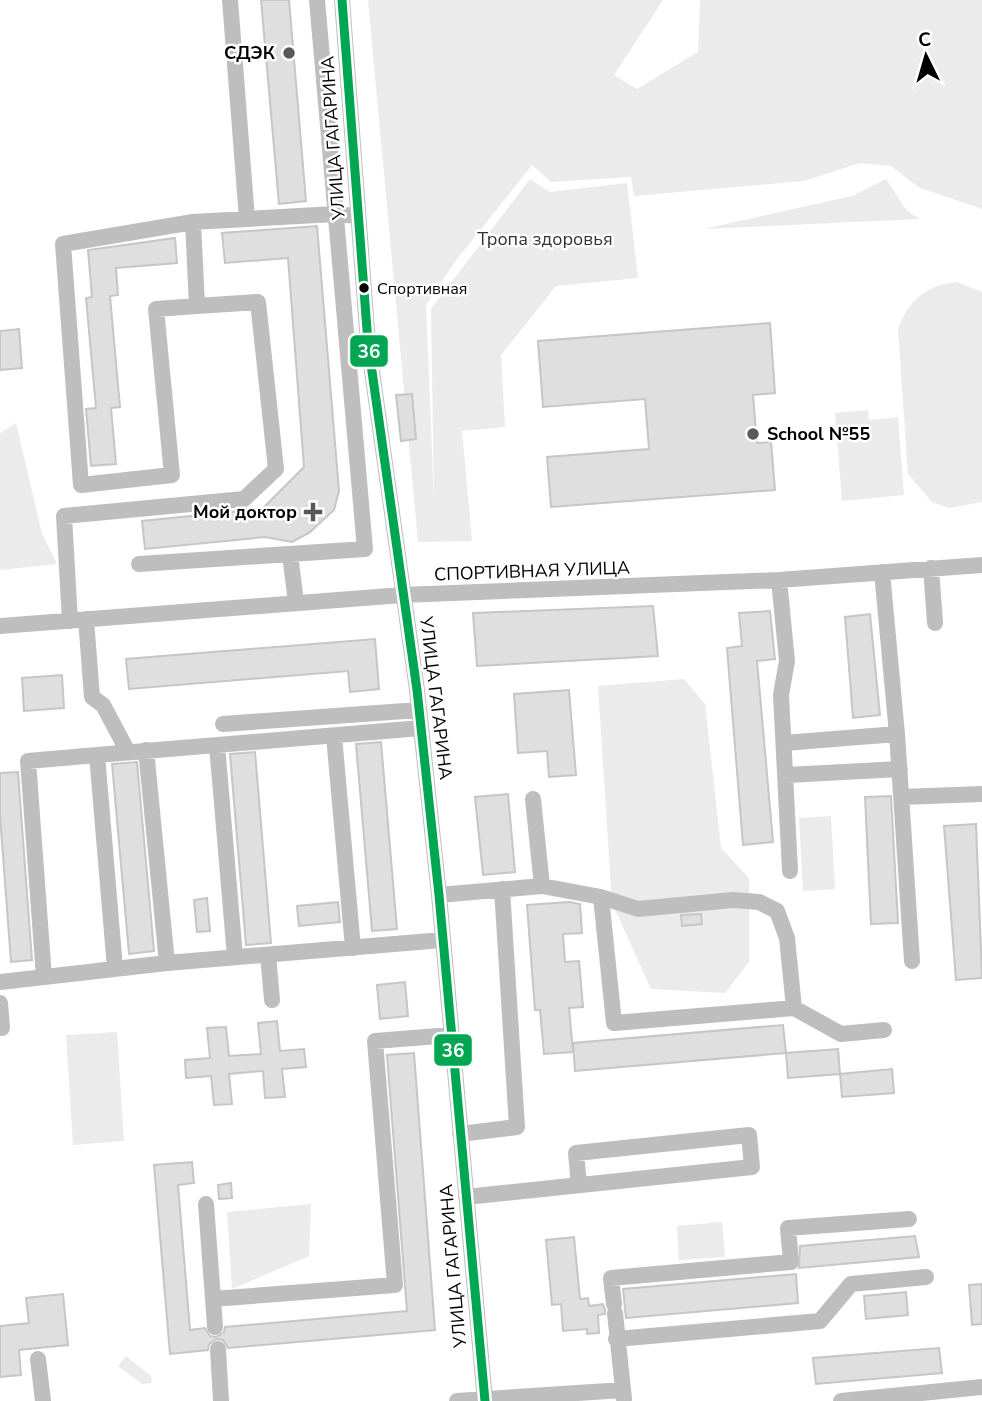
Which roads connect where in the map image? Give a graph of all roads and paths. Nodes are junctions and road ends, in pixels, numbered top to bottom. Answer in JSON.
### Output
{"nodes":[{"id":1,"x":230,"y":0,"type":"edge"},
{"id":2,"x":317,"y":0,"type":"edge"},
{"id":3,"x":342,"y":0,"type":"edge"},
{"id":4,"x":335,"y":214,"type":"junction"},
{"id":5,"x":358,"y":216,"type":"junction"},
{"id":6,"x":247,"y":219,"type":"junction"},
{"id":7,"x":193,"y":222,"type":"junction"},
{"id":8,"x":197,"y":306,"type":"junction"},
{"id":9,"x":290,"y":554,"type":"junction"},
{"id":10,"x":139,"y":564,"type":"dead end"},
{"id":11,"x":982,"y":565,"type":"edge"},
{"id":12,"x":931,"y":568,"type":"junction"},
{"id":13,"x":882,"y":572,"type":"junction"},
{"id":14,"x":779,"y":580,"type":"junction"},
{"id":15,"x":402,"y":595,"type":"junction"},
{"id":16,"x":296,"y":603,"type":"junction"},
{"id":17,"x":78,"y":620,"type":"junction"},
{"id":18,"x":935,"y":623,"type":"dead end"},
{"id":19,"x":0,"y":626,"type":"edge"},
{"id":20,"x":419,"y":710,"type":"junction"},
{"id":21,"x":223,"y":724,"type":"dead end"},
{"id":22,"x":421,"y":728,"type":"junction"},
{"id":23,"x":897,"y":734,"type":"junction"},
{"id":24,"x":334,"y":736,"type":"junction"},
{"id":25,"x":784,"y":743,"type":"junction"},
{"id":26,"x":217,"y":745,"type":"junction"},
{"id":27,"x":146,"y":750,"type":"junction"},
{"id":28,"x":128,"y":752,"type":"junction"},
{"id":29,"x":97,"y":755,"type":"junction"},
{"id":30,"x":900,"y":769,"type":"junction"},
{"id":31,"x":787,"y":775,"type":"junction"},
{"id":32,"x":982,"y":793,"type":"edge"},
{"id":33,"x":902,"y":797,"type":"junction"},
{"id":34,"x":533,"y":799,"type":"dead end"},
{"id":35,"x":790,"y":871,"type":"dead end"},
{"id":36,"x":542,"y":886,"type":"junction"},
{"id":37,"x":502,"y":889,"type":"junction"},
{"id":38,"x":439,"y":895,"type":"junction"},
{"id":39,"x":601,"y":897,"type":"junction"},
{"id":40,"x":442,"y":940,"type":"junction"},
{"id":41,"x":353,"y":947,"type":"junction"},
{"id":42,"x":268,"y":955,"type":"junction"},
{"id":43,"x":235,"y":957,"type":"junction"},
{"id":44,"x":912,"y":961,"type":"dead end"},
{"id":45,"x":167,"y":963,"type":"junction"},
{"id":46,"x":115,"y":968,"type":"junction"},
{"id":47,"x":44,"y":976,"type":"junction"},
{"id":48,"x":0,"y":982,"type":"edge"},
{"id":49,"x":272,"y":1000,"type":"dead end"},
{"id":50,"x":0,"y":1003,"type":"edge"},
{"id":51,"x":794,"y":1008,"type":"junction"},
{"id":52,"x":2,"y":1028,"type":"edge"},
{"id":53,"x":884,"y":1030,"type":"dead end"},
{"id":54,"x":451,"y":1035,"type":"junction"},
{"id":55,"x":460,"y":1134,"type":"junction"},
{"id":56,"x":579,"y":1185,"type":"junction"},
{"id":57,"x":466,"y":1197,"type":"junction"},
{"id":58,"x":206,"y":1204,"type":"dead end"},
{"id":59,"x":909,"y":1219,"type":"dead end"},
{"id":60,"x":926,"y":1277,"type":"dead end"},
{"id":61,"x":213,"y":1298,"type":"junction"},
{"id":62,"x":215,"y":1327,"type":"dead end"},
{"id":63,"x":617,"y":1339,"type":"junction"},
{"id":64,"x":218,"y":1349,"type":"dead end"},
{"id":65,"x":38,"y":1359,"type":"dead end"},
{"id":66,"x":982,"y":1387,"type":"edge"},
{"id":67,"x":623,"y":1396,"type":"edge"},
{"id":68,"x":485,"y":1400,"type":"edge"},
{"id":69,"x":43,"y":1401,"type":"edge"},
{"id":70,"x":221,"y":1401,"type":"edge"},
{"id":71,"x":457,"y":1401,"type":"edge"},
{"id":72,"x":841,"y":1401,"type":"edge"}],
"edges":[{"from":1,"to":6,"type":"street"},
{"from":2,"to":4,"type":"street"},
{"from":3,"to":5,"type":"street","name":"УЛИЦА ГАГАРИНА"},
{"from":4,"to":5,"type":"street"},
{"from":4,"to":6,"type":"street"},
{"from":4,"to":9,"type":"street"},
{"from":5,"to":15,"type":"street","name":"УЛИЦА ГАГАРИНА"},
{"from":6,"to":7,"type":"street"},
{"from":7,"to":8,"type":"street"},
{"from":7,"to":8,"type":"street"},
{"from":8,"to":17,"type":"street"},
{"from":9,"to":10,"type":"street"},
{"from":9,"to":16,"type":"street"},
{"from":11,"to":12,"type":"street","name":"СПОРТИВНАЯ УЛИЦА"},
{"from":12,"to":13,"type":"street","name":"СПОРТИВНАЯ УЛИЦА"},
{"from":12,"to":18,"type":"street"},
{"from":13,"to":14,"type":"street","name":"СПОРТИВНАЯ УЛИЦА"},
{"from":13,"to":23,"type":"street"},
{"from":14,"to":15,"type":"street","name":"СПОРТИВНАЯ УЛИЦА"},
{"from":14,"to":25,"type":"street"},
{"from":15,"to":16,"type":"street","name":"СПОРТИВНАЯ УЛИЦА"},
{"from":15,"to":20,"type":"street","name":"УЛИЦА ГАГАРИНА"},
{"from":16,"to":17,"type":"street","name":"СПОРТИВНАЯ УЛИЦА"},
{"from":17,"to":19,"type":"street","name":"СПОРТИВНАЯ УЛИЦА"},
{"from":17,"to":28,"type":"street"},
{"from":20,"to":21,"type":"street"},
{"from":20,"to":22,"type":"street","name":"УЛИЦА ГАГАРИНА"},
{"from":22,"to":24,"type":"street"},
{"from":22,"to":38,"type":"street","name":"УЛИЦА ГАГАРИНА"},
{"from":23,"to":25,"type":"street"},
{"from":23,"to":30,"type":"street"},
{"from":24,"to":26,"type":"street"},
{"from":24,"to":41,"type":"street"},
{"from":25,"to":31,"type":"street"},
{"from":26,"to":27,"type":"street"},
{"from":26,"to":43,"type":"street"},
{"from":27,"to":28,"type":"street"},
{"from":27,"to":45,"type":"street"},
{"from":28,"to":29,"type":"street"},
{"from":29,"to":46,"type":"street"},
{"from":29,"to":47,"type":"street"},
{"from":30,"to":31,"type":"street"},
{"from":30,"to":33,"type":"street"},
{"from":31,"to":35,"type":"street"},
{"from":32,"to":33,"type":"street"},
{"from":33,"to":44,"type":"street"},
{"from":34,"to":36,"type":"street"},
{"from":36,"to":37,"type":"street"},
{"from":36,"to":39,"type":"street"},
{"from":37,"to":38,"type":"street"},
{"from":37,"to":55,"type":"street"},
{"from":38,"to":40,"type":"street","name":"УЛИЦА ГАГАРИНА"},
{"from":39,"to":51,"type":"street"},
{"from":39,"to":51,"type":"street"},
{"from":40,"to":41,"type":"street"},
{"from":40,"to":54,"type":"street","name":"УЛИЦА ГАГАРИНА"},
{"from":41,"to":42,"type":"street"},
{"from":42,"to":43,"type":"street"},
{"from":42,"to":49,"type":"street"},
{"from":43,"to":45,"type":"street"},
{"from":45,"to":46,"type":"street"},
{"from":46,"to":47,"type":"street"},
{"from":47,"to":48,"type":"street"},
{"from":50,"to":52,"type":"street"},
{"from":51,"to":53,"type":"street"},
{"from":54,"to":55,"type":"street","name":"УЛИЦА ГАГАРИНА"},
{"from":54,"to":61,"type":"street"},
{"from":55,"to":57,"type":"street","name":"УЛИЦА ГАГАРИНА"},
{"from":56,"to":56,"type":"street"},
{"from":56,"to":57,"type":"street"},
{"from":57,"to":68,"type":"street","name":"УЛИЦА ГАГАРИНА"},
{"from":58,"to":61,"type":"street"},
{"from":59,"to":63,"type":"street"},
{"from":60,"to":63,"type":"street"},
{"from":61,"to":62,"type":"street"},
{"from":63,"to":67,"type":"street"},
{"from":64,"to":70,"type":"street"},
{"from":65,"to":69,"type":"street"},
{"from":66,"to":72,"type":"street"},
{"from":67,"to":68,"type":"street"},
{"from":68,"to":71,"type":"street"}]}
